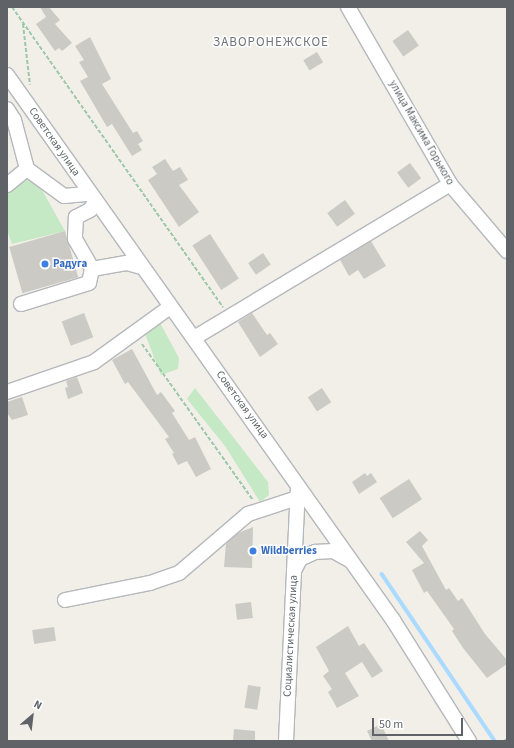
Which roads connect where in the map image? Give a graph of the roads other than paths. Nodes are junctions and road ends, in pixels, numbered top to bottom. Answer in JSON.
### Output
{"nodes":[{"id":1,"x":348,"y":7,"type":"edge"},
{"id":2,"x":7,"y":75,"type":"edge"},
{"id":3,"x":7,"y":108,"type":"edge"},
{"id":4,"x":27,"y":169,"type":"junction"},
{"id":5,"x":450,"y":184,"type":"junction"},
{"id":6,"x":7,"y":185,"type":"edge"},
{"id":7,"x":92,"y":198,"type":"junction"},
{"id":8,"x":507,"y":251,"type":"edge"},
{"id":9,"x":141,"y":267,"type":"junction"},
{"id":10,"x":92,"y":269,"type":"junction"},
{"id":11,"x":21,"y":304,"type":"dead end"},
{"id":12,"x":170,"y":307,"type":"junction"},
{"id":13,"x":194,"y":338,"type":"junction"},
{"id":14,"x":7,"y":392,"type":"edge"},
{"id":15,"x":298,"y":491,"type":"junction"},
{"id":16,"x":352,"y":562,"type":"junction"},
{"id":17,"x":294,"y":571,"type":"junction"},
{"id":18,"x":65,"y":600,"type":"dead end"},
{"id":19,"x":286,"y":741,"type":"edge"},
{"id":20,"x":469,"y":741,"type":"edge"}],
"edges":[{"from":1,"to":5,"type":"street","name":"улица Максима Горького"},
{"from":2,"to":7,"type":"street","name":"Советская улица"},
{"from":3,"to":4,"type":"street"},
{"from":4,"to":6,"type":"street"},
{"from":4,"to":7,"type":"street"},
{"from":5,"to":8,"type":"street","name":"улица Максима Горького"},
{"from":5,"to":13,"type":"street"},
{"from":7,"to":9,"type":"street","name":"Советская улица"},
{"from":7,"to":10,"type":"street"},
{"from":9,"to":10,"type":"street"},
{"from":9,"to":12,"type":"street","name":"Советская улица"},
{"from":10,"to":11,"type":"street"},
{"from":12,"to":13,"type":"street","name":"Советская улица"},
{"from":12,"to":14,"type":"street"},
{"from":13,"to":15,"type":"street","name":"Советская улица"},
{"from":15,"to":16,"type":"street","name":"Советская улица"},
{"from":15,"to":17,"type":"street","name":"Социалистическая улица"},
{"from":15,"to":18,"type":"street"},
{"from":16,"to":17,"type":"street"},
{"from":16,"to":20,"type":"street","name":"Советская улица"},
{"from":17,"to":19,"type":"street","name":"Социалистическая улица"}]}
